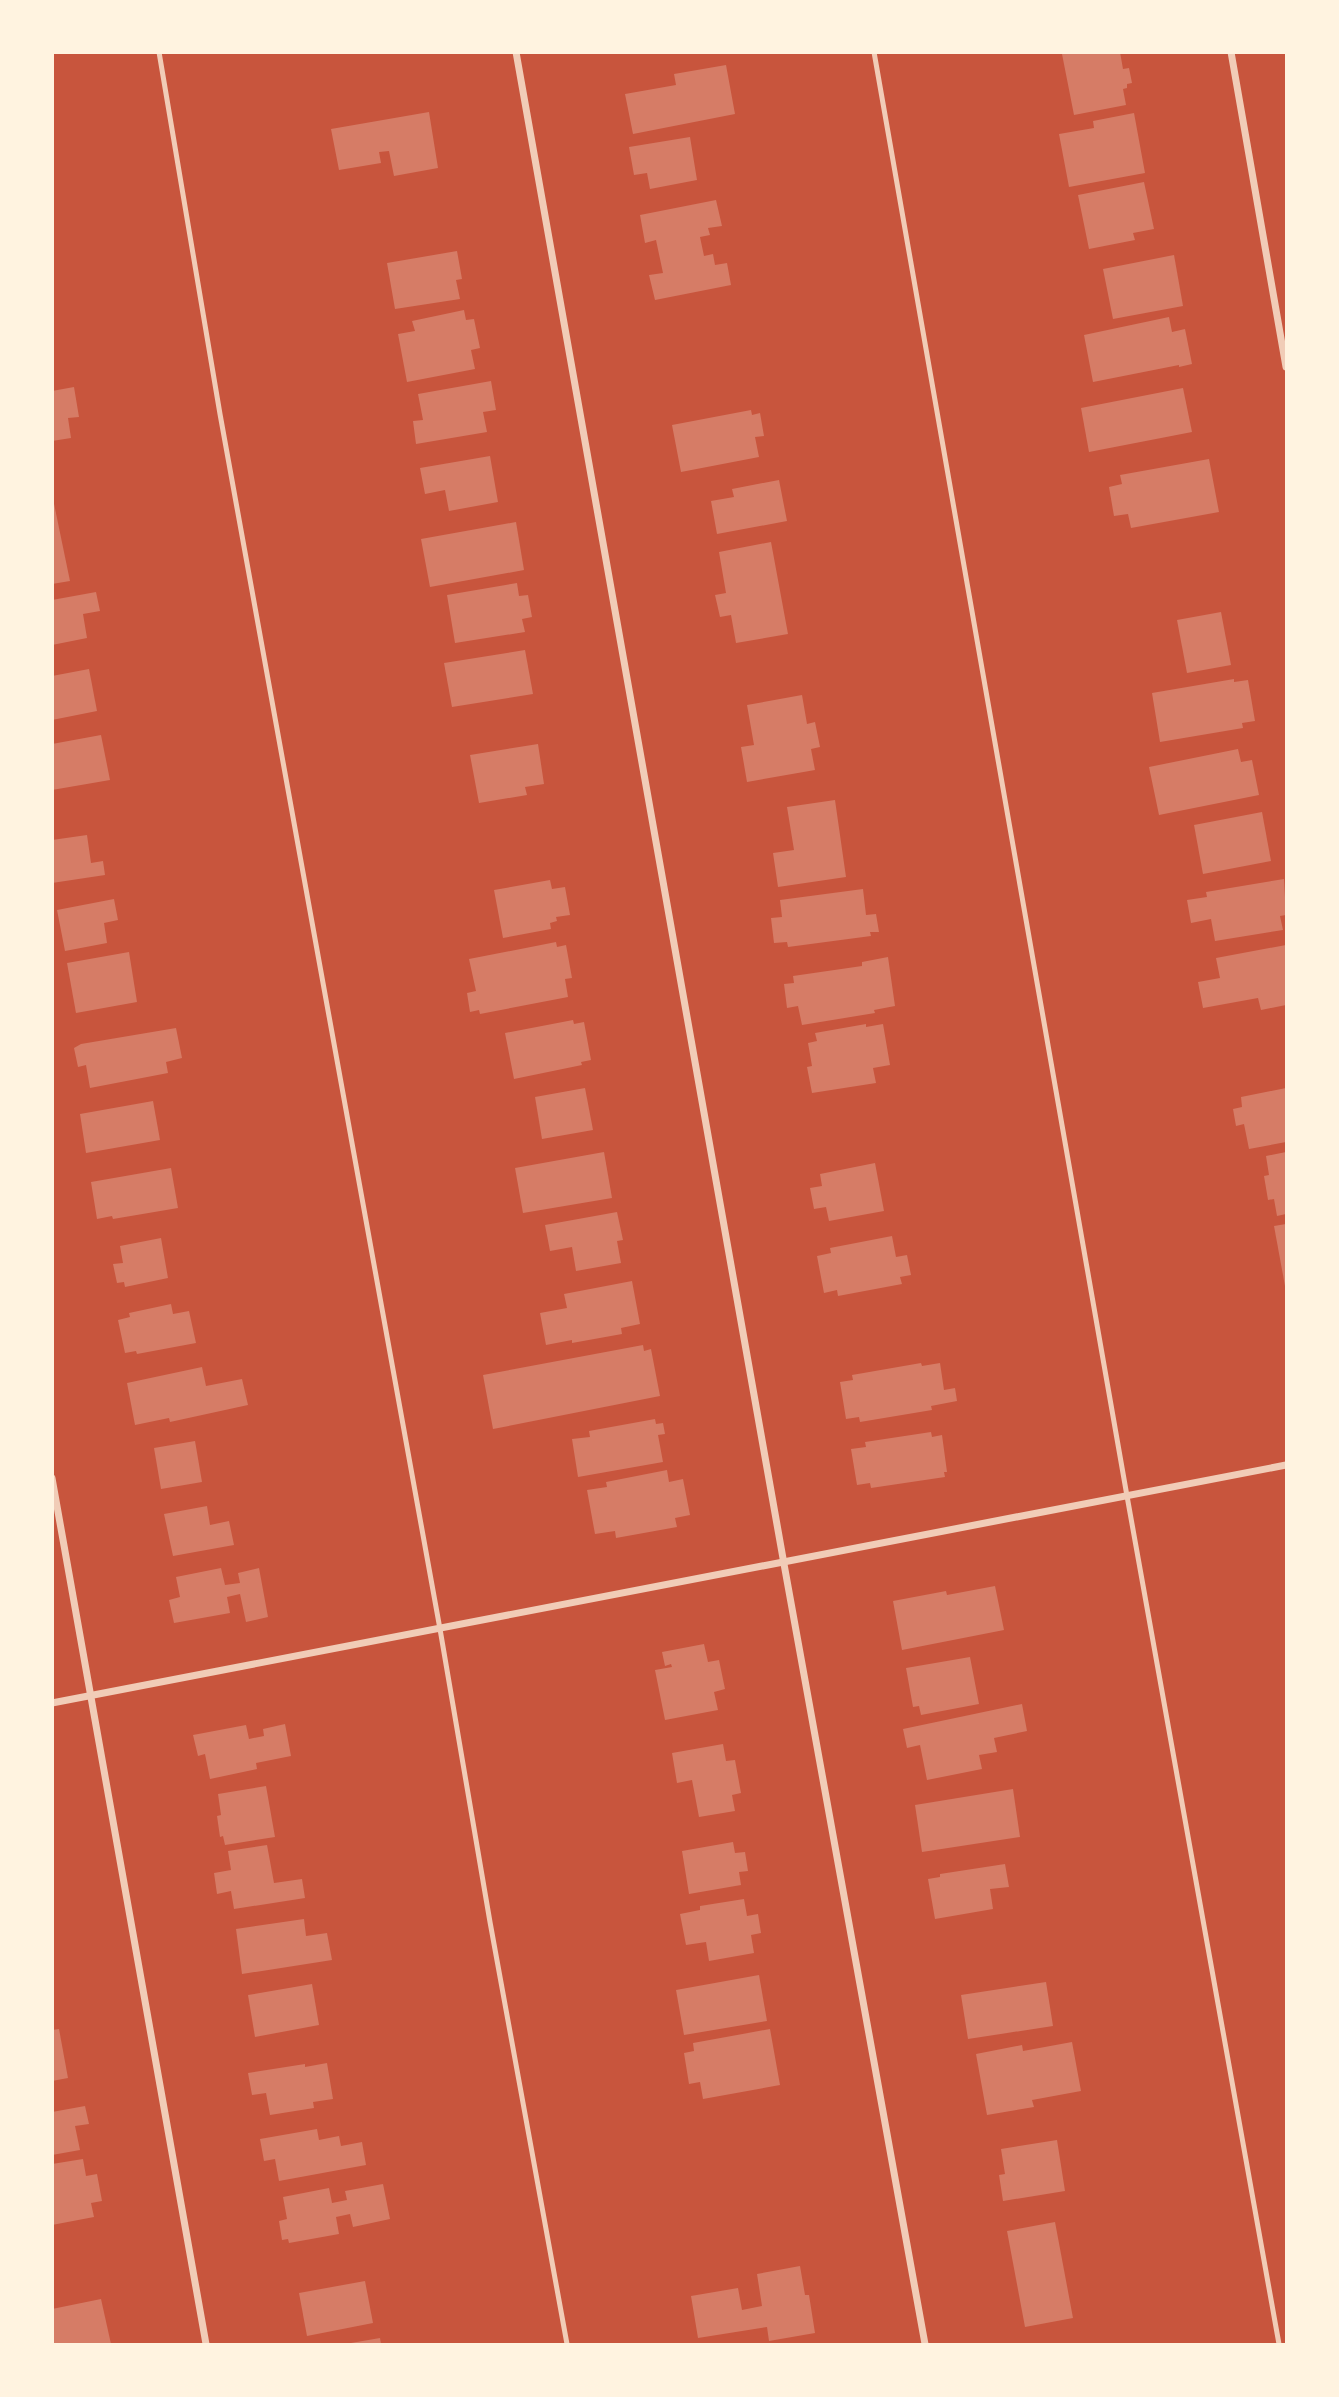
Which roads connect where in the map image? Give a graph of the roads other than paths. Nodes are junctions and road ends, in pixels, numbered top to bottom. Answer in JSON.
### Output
{"nodes":[{"id":1,"x":159,"y":52,"type":"edge"},
{"id":2,"x":516,"y":52,"type":"edge"},
{"id":3,"x":874,"y":52,"type":"edge"},
{"id":4,"x":1231,"y":52,"type":"edge"},
{"id":5,"x":1286,"y":367,"type":"edge"},
{"id":6,"x":1286,"y":1465,"type":"edge"},
{"id":7,"x":52,"y":1478,"type":"edge"},
{"id":8,"x":1127,"y":1496,"type":"junction"},
{"id":9,"x":783,"y":1564,"type":"junction"},
{"id":10,"x":440,"y":1629,"type":"junction"},
{"id":11,"x":91,"y":1696,"type":"junction"},
{"id":12,"x":52,"y":1703,"type":"edge"},
{"id":13,"x":206,"y":2344,"type":"edge"},
{"id":14,"x":567,"y":2344,"type":"edge"},
{"id":15,"x":925,"y":2344,"type":"edge"},
{"id":16,"x":1279,"y":2344,"type":"edge"}],
"edges":[{"from":1,"to":10,"type":"lane"},
{"from":2,"to":9,"type":"street"},
{"from":3,"to":8,"type":"lane"},
{"from":4,"to":5,"type":"street"},
{"from":6,"to":8,"type":"street"},
{"from":7,"to":11,"type":"street"},
{"from":8,"to":9,"type":"street"},
{"from":8,"to":16,"type":"lane"},
{"from":9,"to":10,"type":"street"},
{"from":9,"to":15,"type":"street"},
{"from":10,"to":11,"type":"street"},
{"from":10,"to":14,"type":"lane"},
{"from":11,"to":12,"type":"street"},
{"from":11,"to":13,"type":"street"}]}
